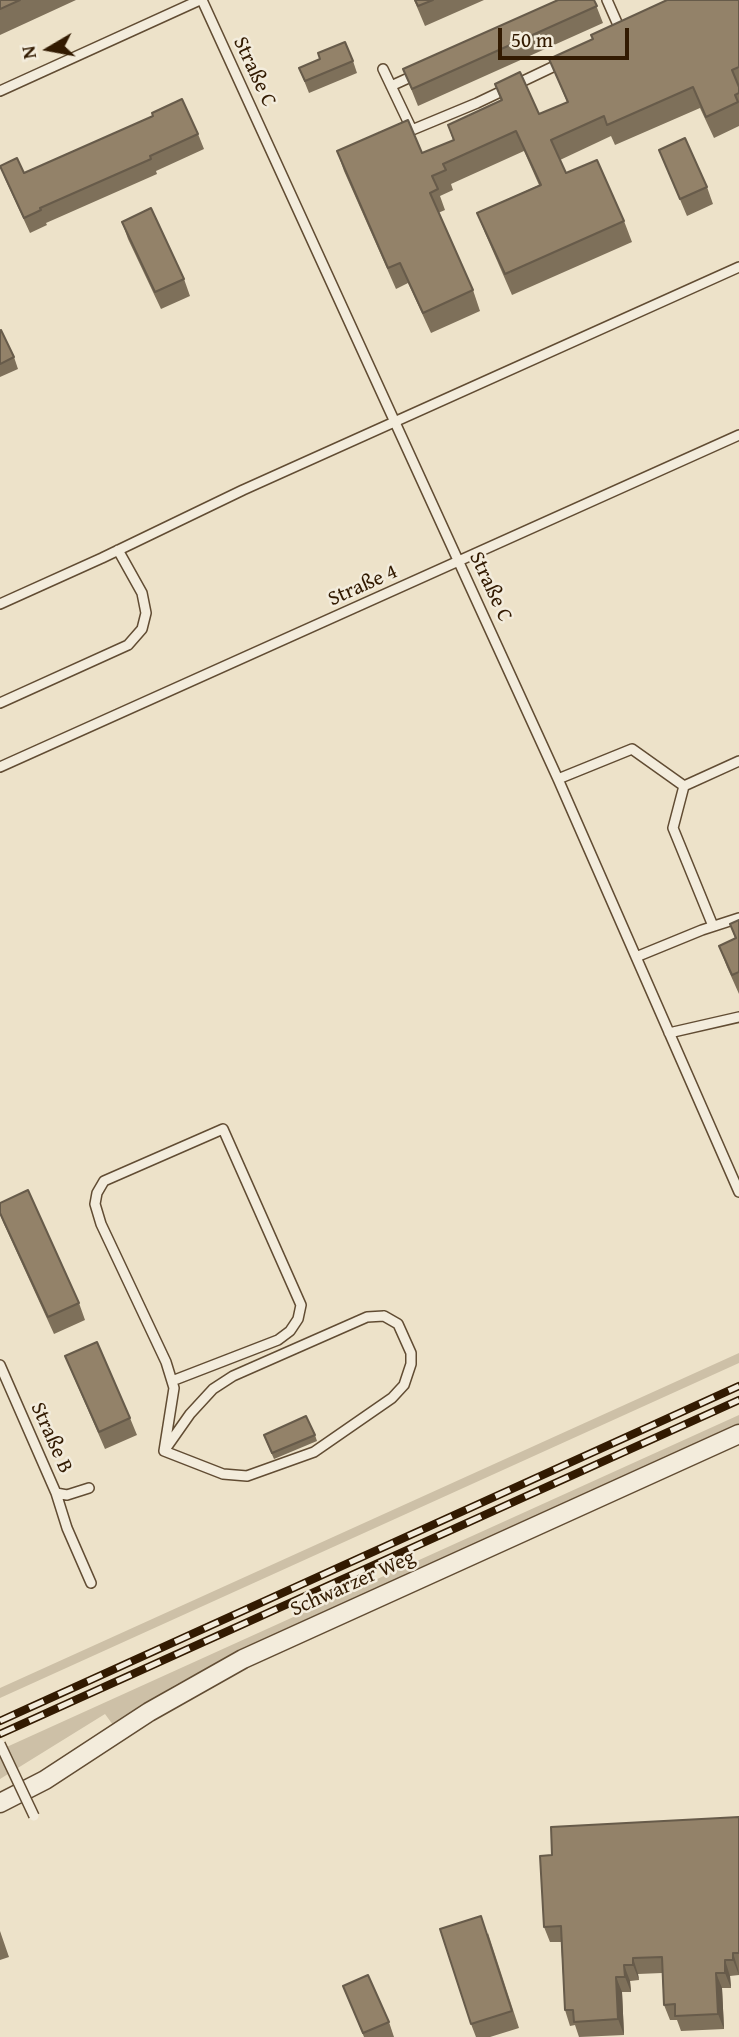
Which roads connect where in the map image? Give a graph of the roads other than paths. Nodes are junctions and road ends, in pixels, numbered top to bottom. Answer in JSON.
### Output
{"nodes":[{"id":1,"x":201,"y":0,"type":"edge"},
{"id":2,"x":607,"y":0,"type":"edge"},
{"id":3,"x":634,"y":30,"type":"edge"},
{"id":4,"x":623,"y":35,"type":"junction"},
{"id":5,"x":611,"y":40,"type":"edge"},
{"id":6,"x":565,"y":61,"type":"edge"},
{"id":7,"x":383,"y":69,"type":"dead end"},
{"id":8,"x":427,"y":70,"type":"edge"},
{"id":9,"x":391,"y":86,"type":"junction"},
{"id":10,"x":0,"y":91,"type":"edge"},
{"id":11,"x":739,"y":267,"type":"edge"},
{"id":12,"x":395,"y":422,"type":"junction"},
{"id":13,"x":739,"y":435,"type":"edge"},
{"id":14,"x":118,"y":550,"type":"junction"},
{"id":15,"x":459,"y":562,"type":"junction"},
{"id":16,"x":0,"y":604,"type":"edge"},
{"id":17,"x":0,"y":703,"type":"edge"},
{"id":18,"x":739,"y":761,"type":"edge"},
{"id":19,"x":0,"y":767,"type":"edge"},
{"id":20,"x":558,"y":779,"type":"junction"},
{"id":21,"x":684,"y":786,"type":"junction"},
{"id":22,"x":739,"y":918,"type":"edge"},
{"id":23,"x":713,"y":926,"type":"junction"},
{"id":24,"x":636,"y":957,"type":"junction"},
{"id":25,"x":739,"y":1017,"type":"edge"},
{"id":26,"x":669,"y":1033,"type":"junction"},
{"id":27,"x":739,"y":1192,"type":"edge"},
{"id":28,"x":0,"y":1365,"type":"edge"},
{"id":29,"x":172,"y":1381,"type":"junction"},
{"id":30,"x":739,"y":1434,"type":"edge"},
{"id":31,"x":164,"y":1451,"type":"junction"},
{"id":32,"x":89,"y":1488,"type":"dead end"},
{"id":33,"x":57,"y":1493,"type":"junction"},
{"id":34,"x":91,"y":1583,"type":"dead end"},
{"id":35,"x":0,"y":1744,"type":"edge"},
{"id":36,"x":0,"y":1803,"type":"edge"},
{"id":37,"x":34,"y":1816,"type":"dead end"}],
"edges":[{"from":1,"to":10,"type":"lane"},
{"from":1,"to":12,"type":"lane","name":"Straße C"},
{"from":2,"to":4,"type":"lane"},
{"from":3,"to":4,"type":"lane"},
{"from":4,"to":5,"type":"lane"},
{"from":6,"to":9,"type":"lane"},
{"from":7,"to":9,"type":"lane"},
{"from":8,"to":9,"type":"lane"},
{"from":11,"to":12,"type":"lane"},
{"from":12,"to":14,"type":"lane"},
{"from":12,"to":15,"type":"lane","name":"Straße C"},
{"from":13,"to":15,"type":"lane","name":"Straße 4"},
{"from":14,"to":16,"type":"lane"},
{"from":14,"to":17,"type":"lane"},
{"from":15,"to":19,"type":"lane","name":"Straße 4"},
{"from":15,"to":20,"type":"lane","name":"Straße C"},
{"from":18,"to":21,"type":"lane"},
{"from":20,"to":21,"type":"lane"},
{"from":20,"to":24,"type":"lane","name":"Straße C"},
{"from":21,"to":23,"type":"lane"},
{"from":22,"to":23,"type":"lane"},
{"from":23,"to":24,"type":"lane"},
{"from":24,"to":26,"type":"lane","name":"Straße C"},
{"from":25,"to":26,"type":"lane"},
{"from":26,"to":27,"type":"lane","name":"Straße C"},
{"from":28,"to":33,"type":"lane","name":"Straße B"},
{"from":29,"to":29,"type":"lane"},
{"from":29,"to":31,"type":"lane"},
{"from":30,"to":36,"type":"street","name":"Schwarzer Weg"},
{"from":31,"to":31,"type":"lane"},
{"from":32,"to":33,"type":"lane","name":"Straße B"},
{"from":33,"to":34,"type":"lane"},
{"from":35,"to":37,"type":"lane","bridge":true}]}
